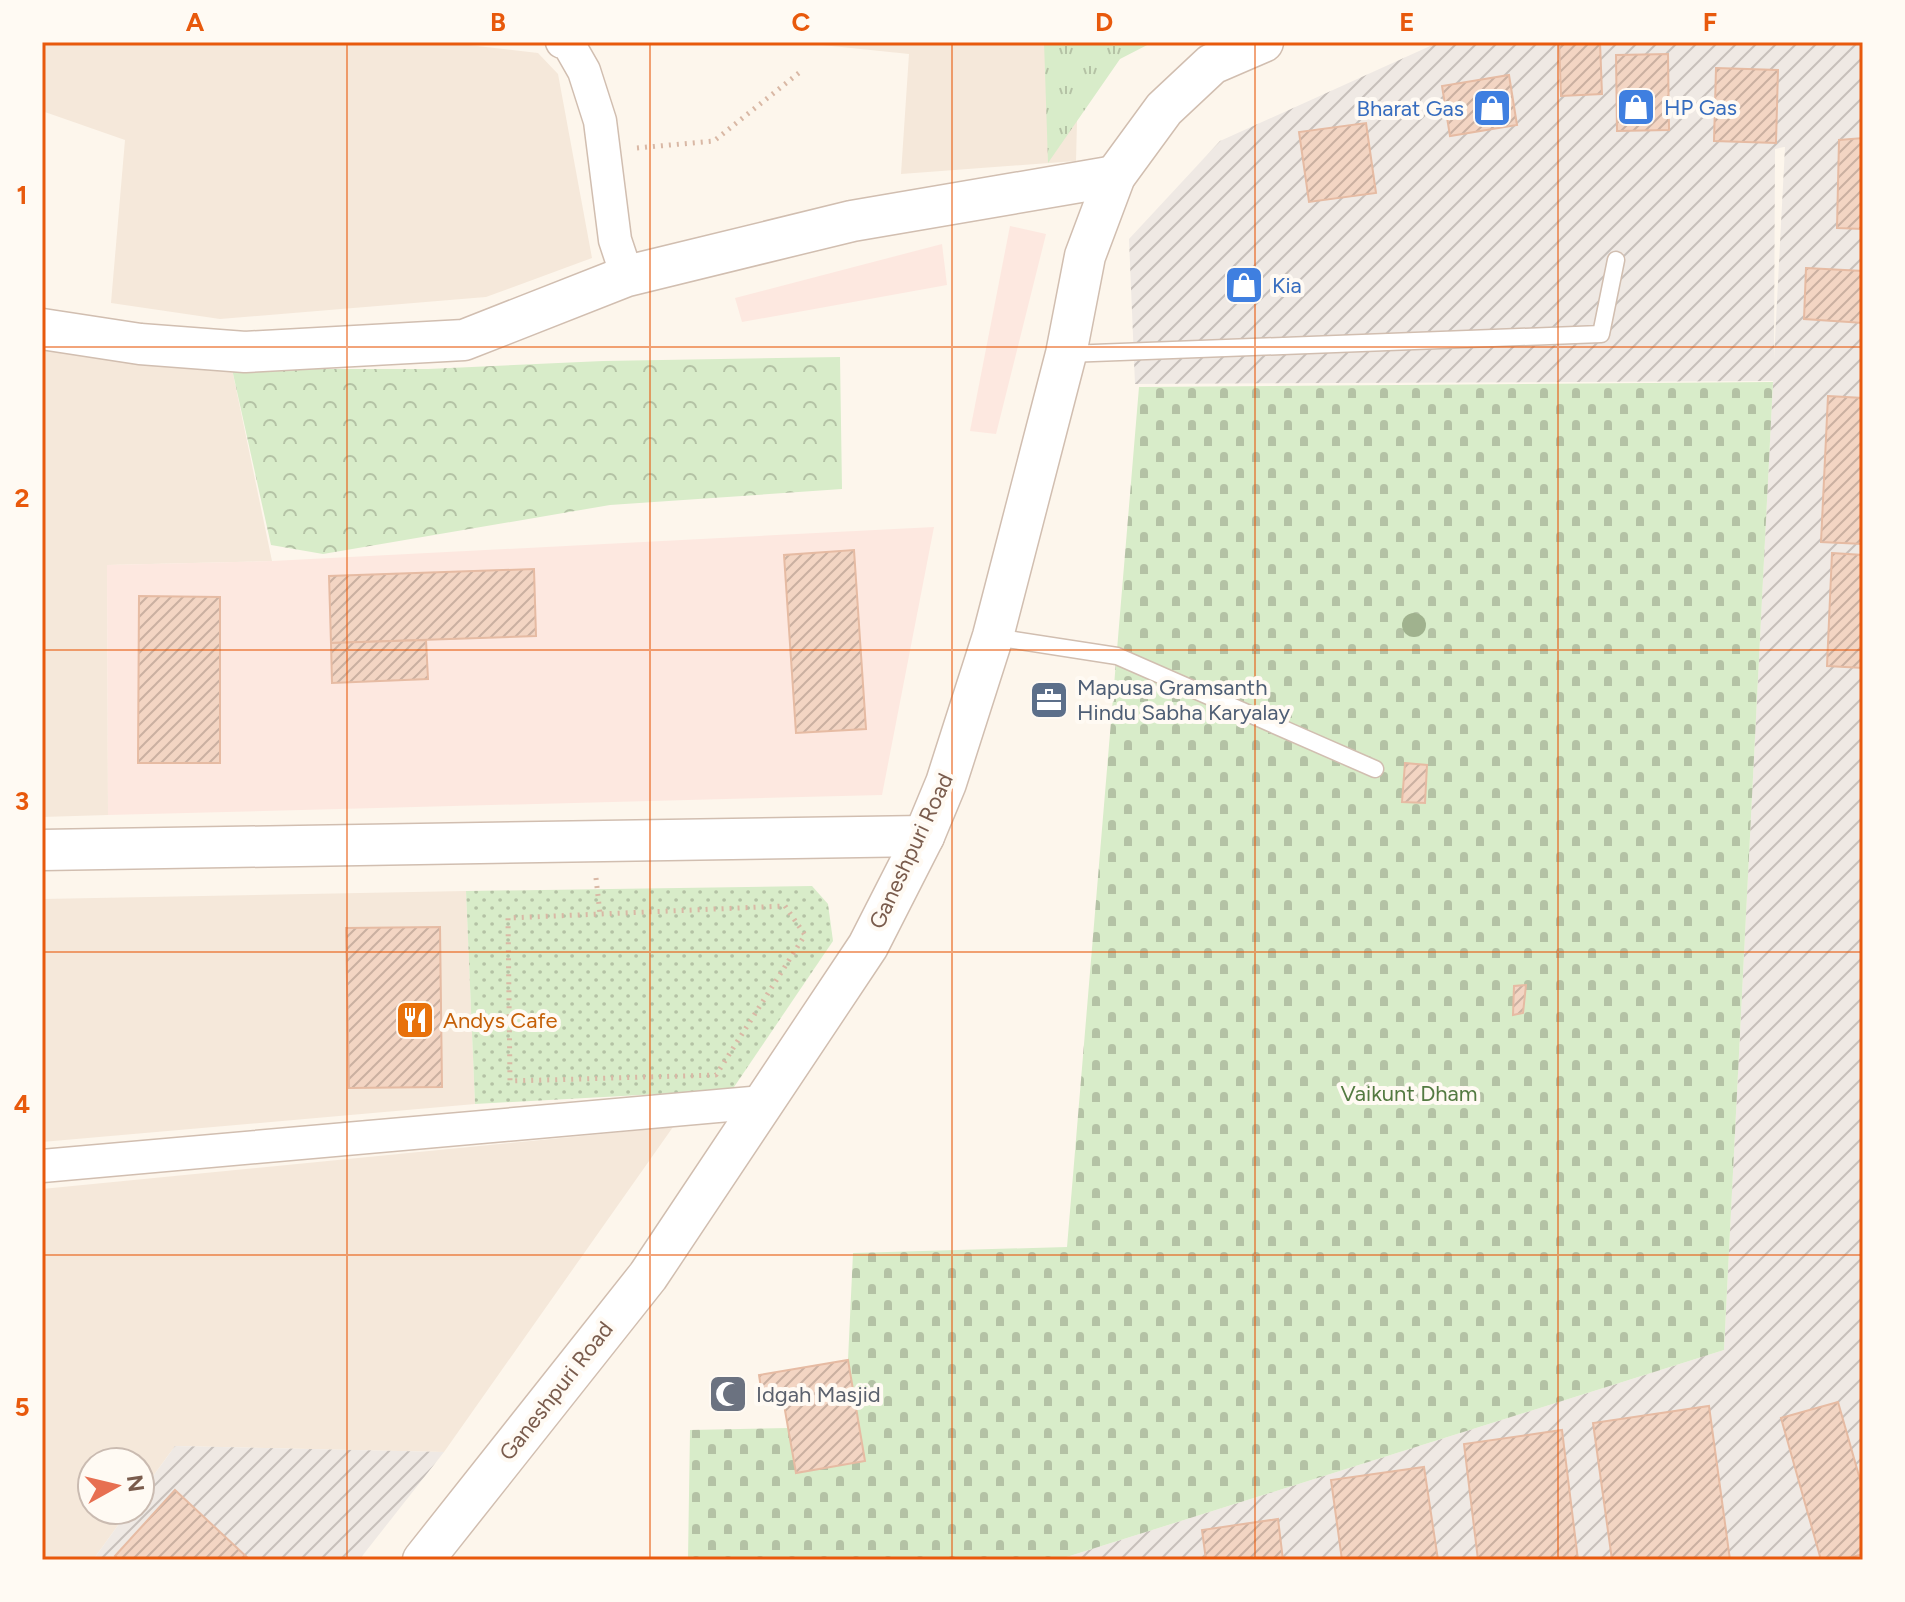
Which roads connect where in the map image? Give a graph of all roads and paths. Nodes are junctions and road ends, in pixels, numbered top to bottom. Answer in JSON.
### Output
{"nodes":[{"id":1,"x":562,"y":42,"type":"edge"},
{"id":2,"x":1263,"y":42,"type":"edge"},
{"id":3,"x":800,"y":72,"type":"dead end"},
{"id":4,"x":604,"y":151,"type":"junction"},
{"id":5,"x":1115,"y":176,"type":"junction"},
{"id":6,"x":1616,"y":260,"type":"dead end"},
{"id":7,"x":627,"y":276,"type":"junction"},
{"id":8,"x":42,"y":329,"type":"edge"},
{"id":9,"x":1066,"y":354,"type":"junction"},
{"id":10,"x":993,"y":636,"type":"junction"},
{"id":11,"x":1375,"y":769,"type":"dead end"},
{"id":12,"x":924,"y":836,"type":"junction"},
{"id":13,"x":42,"y":850,"type":"edge"},
{"id":14,"x":597,"y":890,"type":"dead end"},
{"id":15,"x":600,"y":914,"type":"junction"},
{"id":16,"x":763,"y":1102,"type":"junction"},
{"id":17,"x":42,"y":1166,"type":"edge"},
{"id":18,"x":423,"y":1560,"type":"edge"}],
"edges":[{"from":1,"to":4,"type":"street"},
{"from":2,"to":5,"type":"street","name":"Ganeshpuri Road"},
{"from":3,"to":4,"type":"path"},
{"from":4,"to":7,"type":"street"},
{"from":5,"to":7,"type":"street"},
{"from":5,"to":9,"type":"street","name":"Ganeshpuri Road"},
{"from":6,"to":9,"type":"lane"},
{"from":7,"to":8,"type":"street"},
{"from":9,"to":10,"type":"street","name":"Ganeshpuri Road"},
{"from":10,"to":11,"type":"lane"},
{"from":10,"to":12,"type":"street","name":"Ganeshpuri Road"},
{"from":12,"to":13,"type":"street"},
{"from":12,"to":16,"type":"street","name":"Ganeshpuri Road"},
{"from":14,"to":15,"type":"path"},
{"from":15,"to":15,"type":"path"},
{"from":16,"to":17,"type":"street"},
{"from":16,"to":18,"type":"street","name":"Ganeshpuri Road"}]}
